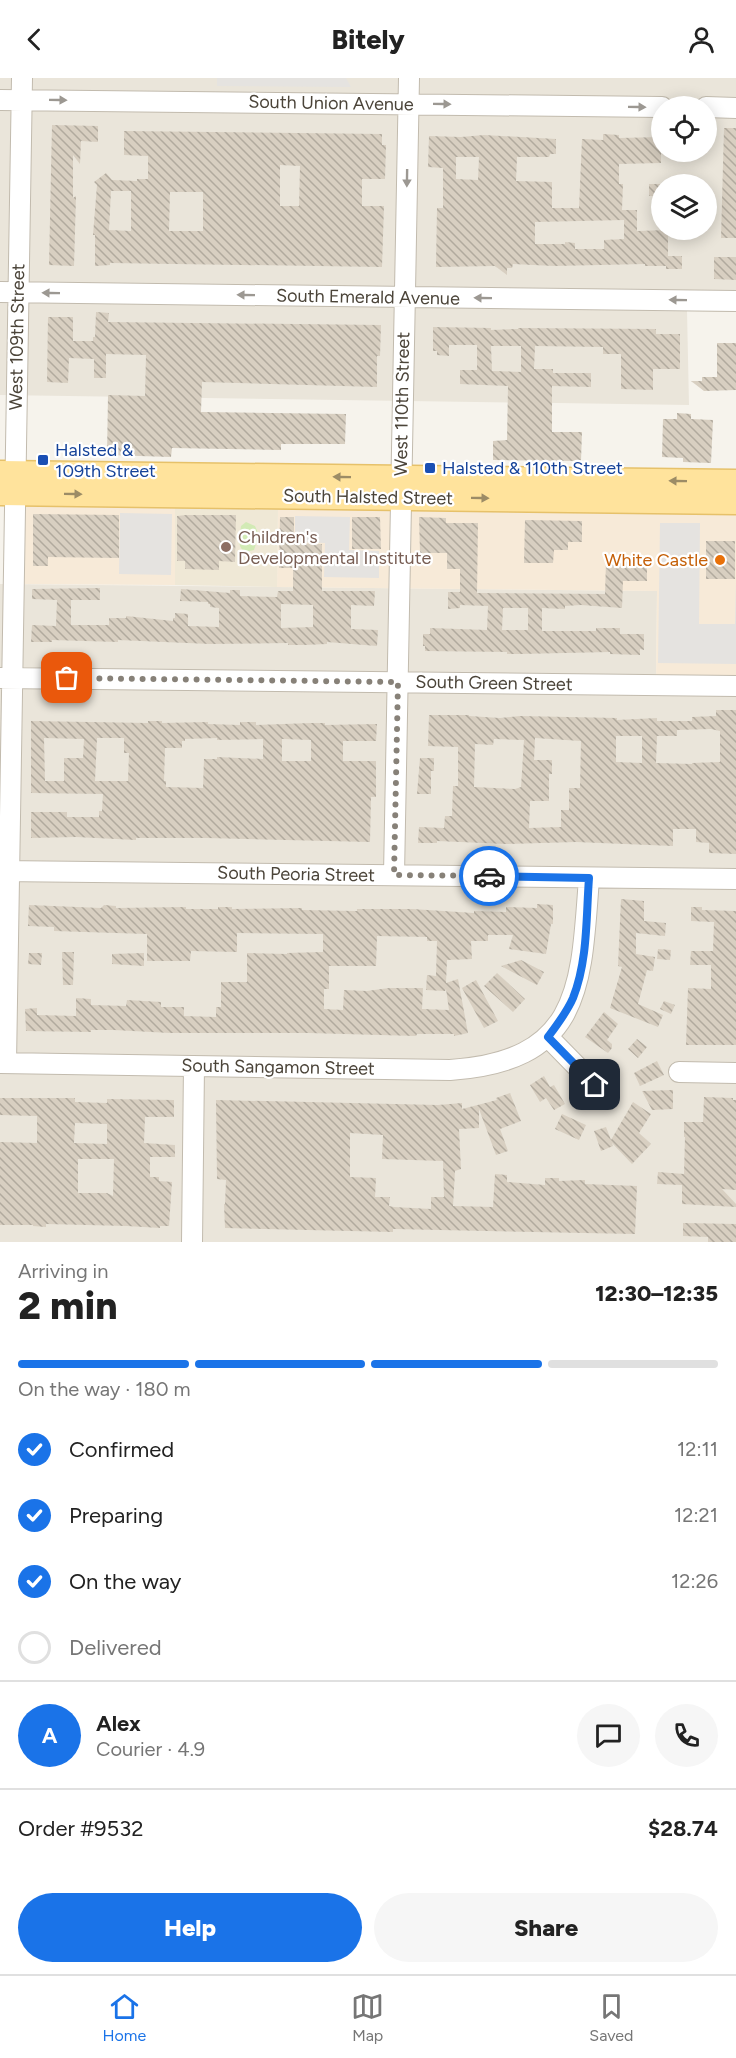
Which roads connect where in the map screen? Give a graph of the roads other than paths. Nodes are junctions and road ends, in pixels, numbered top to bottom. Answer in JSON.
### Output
{"nodes":[{"id":1,"x":22,"y":78,"type":"edge"},
{"id":2,"x":409,"y":78,"type":"edge"},
{"id":3,"x":0,"y":99,"type":"edge"},
{"id":4,"x":22,"y":100,"type":"junction"},
{"id":5,"x":408,"y":104,"type":"junction"},
{"id":6,"x":651,"y":107,"type":"edge"},
{"id":7,"x":717,"y":107,"type":"edge"},
{"id":8,"x":736,"y":108,"type":"edge"},
{"id":9,"x":9,"y":292,"type":"edge"},
{"id":10,"x":404,"y":297,"type":"junction"},
{"id":11,"x":736,"y":301,"type":"edge"},
{"id":12,"x":736,"y":482,"type":"edge"},
{"id":13,"x":7,"y":483,"type":"edge"},
{"id":14,"x":401,"y":488,"type":"junction"},
{"id":15,"x":736,"y":502,"type":"edge"},
{"id":16,"x":6,"y":678,"type":"edge"},
{"id":17,"x":398,"y":682,"type":"junction"},
{"id":18,"x":736,"y":686,"type":"edge"},
{"id":19,"x":4,"y":871,"type":"edge"},
{"id":20,"x":394,"y":875,"type":"junction"},
{"id":21,"x":589,"y":878,"type":"junction"},
{"id":22,"x":736,"y":879,"type":"edge"},
{"id":23,"x":548,"y":1037,"type":"junction"},
{"id":24,"x":3,"y":1063,"type":"edge"},
{"id":25,"x":194,"y":1066,"type":"junction"},
{"id":26,"x":679,"y":1072,"type":"dead end"},
{"id":27,"x":736,"y":1073,"type":"edge"},
{"id":28,"x":595,"y":1085,"type":"dead end"},
{"id":29,"x":192,"y":1242,"type":"edge"}],
"edges":[{"from":1,"to":4,"type":"street","name":"West 109th Street"},
{"from":2,"to":5,"type":"street","name":"West 110th Street"},
{"from":3,"to":4,"type":"street","name":"South Union Avenue"},
{"from":4,"to":5,"type":"street","name":"South Union Avenue","one_way":true},
{"from":4,"to":9,"type":"street","name":"West 109th Street"},
{"from":5,"to":6,"type":"street","name":"South Union Avenue","one_way":true},
{"from":5,"to":10,"type":"street","name":"West 110th Street","one_way":true},
{"from":7,"to":8,"type":"street"},
{"from":10,"to":9,"type":"street","name":"South Emerald Avenue","one_way":true},
{"from":9,"to":13,"type":"street","name":"West 109th Street"},
{"from":11,"to":10,"type":"street","name":"South Emerald Avenue","one_way":true},
{"from":10,"to":14,"type":"street","name":"West 110th Street"},
{"from":12,"to":14,"type":"main road","name":"South Halsted Street","one_way":true},
{"from":13,"to":14,"type":"main road","name":"South Halsted Street"},
{"from":13,"to":16,"type":"street","name":"West 109th Street"},
{"from":14,"to":15,"type":"main road","name":"South Halsted Street","one_way":true},
{"from":14,"to":17,"type":"street","name":"West 110th Street"},
{"from":16,"to":17,"type":"street","name":"South Green Street"},
{"from":16,"to":19,"type":"street","name":"West 109th Street"},
{"from":17,"to":18,"type":"street","name":"South Green Street"},
{"from":17,"to":20,"type":"street","name":"West 110th Street"},
{"from":19,"to":20,"type":"street","name":"South Peoria Street"},
{"from":19,"to":24,"type":"street","name":"West 109th Street"},
{"from":20,"to":21,"type":"street","name":"South Peoria Street"},
{"from":21,"to":22,"type":"street","name":"South Peoria Street"},
{"from":21,"to":23,"type":"street","name":"South Sangamon Street"},
{"from":23,"to":25,"type":"street","name":"South Sangamon Street"},
{"from":23,"to":28,"type":"street"},
{"from":24,"to":25,"type":"street","name":"South Sangamon Street"},
{"from":25,"to":29,"type":"street"},
{"from":26,"to":27,"type":"street"}]}
